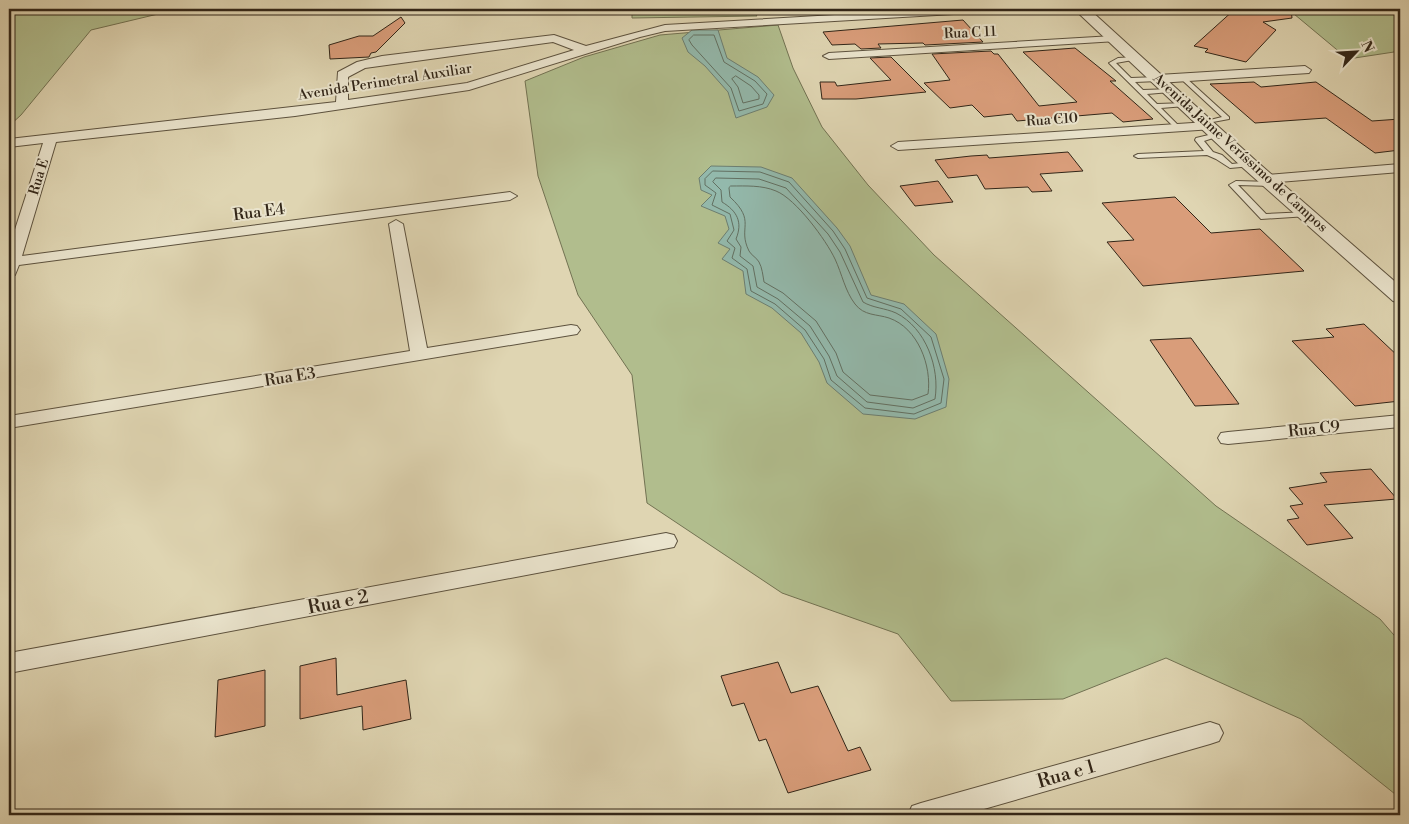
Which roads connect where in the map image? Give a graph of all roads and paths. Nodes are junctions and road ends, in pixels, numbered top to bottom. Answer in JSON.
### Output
{"nodes":[{"id":1,"x":988,"y":9,"type":"edge"},
{"id":2,"x":1081,"y":9,"type":"edge"},
{"id":3,"x":880,"y":12,"type":"edge"},
{"id":4,"x":1114,"y":39,"type":"junction"},
{"id":5,"x":586,"y":50,"type":"junction"},
{"id":6,"x":829,"y":56,"type":"dead end"},
{"id":7,"x":1135,"y":59,"type":"junction"},
{"id":8,"x":1305,"y":70,"type":"dead end"},
{"id":9,"x":1182,"y":78,"type":"junction"},
{"id":10,"x":1130,"y":80,"type":"junction"},
{"id":11,"x":1164,"y":85,"type":"junction"},
{"id":12,"x":1142,"y":92,"type":"junction"},
{"id":13,"x":1185,"y":104,"type":"junction"},
{"id":14,"x":342,"y":105,"type":"junction"},
{"id":15,"x":1156,"y":106,"type":"junction"},
{"id":16,"x":1178,"y":128,"type":"junction"},
{"id":17,"x":1210,"y":128,"type":"junction"},
{"id":18,"x":50,"y":138,"type":"junction"},
{"id":19,"x":9,"y":143,"type":"edge"},
{"id":20,"x":898,"y":146,"type":"dead end"},
{"id":21,"x":1210,"y":153,"type":"junction"},
{"id":22,"x":1138,"y":156,"type":"dead end"},
{"id":23,"x":1249,"y":164,"type":"junction"},
{"id":24,"x":1400,"y":168,"type":"edge"},
{"id":25,"x":1270,"y":181,"type":"junction"},
{"id":26,"x":510,"y":196,"type":"dead end"},
{"id":27,"x":1308,"y":214,"type":"junction"},
{"id":28,"x":396,"y":224,"type":"dead end"},
{"id":29,"x":10,"y":266,"type":"edge"},
{"id":30,"x":1400,"y":297,"type":"edge"},
{"id":31,"x":571,"y":330,"type":"dead end"},
{"id":32,"x":420,"y":356,"type":"junction"},
{"id":33,"x":1400,"y":421,"type":"edge"},
{"id":34,"x":9,"y":422,"type":"edge"},
{"id":35,"x":1228,"y":438,"type":"dead end"},
{"id":36,"x":666,"y":541,"type":"dead end"},
{"id":37,"x":9,"y":663,"type":"edge"},
{"id":38,"x":1210,"y":734,"type":"dead end"},
{"id":39,"x":921,"y":815,"type":"edge"}],
"edges":[{"from":1,"to":3,"type":"street","name":"Avenida Perimetral Auxiliar"},
{"from":2,"to":4,"type":"street","name":"Avenida Jaime Veríssimo de Campos"},
{"from":3,"to":5,"type":"street","name":"Avenida Perimetral Auxiliar"},
{"from":4,"to":6,"type":"street","name":"Rua C 11"},
{"from":4,"to":7,"type":"street","name":"Avenida Jaime Veríssimo de Campos"},
{"from":5,"to":14,"type":"street","name":"Avenida Perimetral Auxiliar"},
{"from":5,"to":14,"type":"street"},
{"from":7,"to":10,"type":"lane"},
{"from":7,"to":11,"type":"street","name":"Avenida Jaime Veríssimo de Campos"},
{"from":8,"to":9,"type":"street"},
{"from":9,"to":11,"type":"street"},
{"from":9,"to":17,"type":"lane"},
{"from":10,"to":11,"type":"lane"},
{"from":10,"to":12,"type":"lane"},
{"from":11,"to":12,"type":"lane"},
{"from":11,"to":13,"type":"street","name":"Avenida Jaime Veríssimo de Campos"},
{"from":12,"to":15,"type":"lane"},
{"from":13,"to":15,"type":"lane"},
{"from":13,"to":17,"type":"street","name":"Avenida Jaime Veríssimo de Campos"},
{"from":14,"to":18,"type":"street","name":"Avenida Perimetral Auxiliar"},
{"from":15,"to":16,"type":"lane"},
{"from":16,"to":17,"type":"street","name":"Rua C10"},
{"from":16,"to":20,"type":"street","name":"Rua C10"},
{"from":17,"to":21,"type":"lane"},
{"from":17,"to":23,"type":"street","name":"Avenida Jaime Veríssimo de Campos"},
{"from":18,"to":19,"type":"street"},
{"from":18,"to":29,"type":"street","name":"Rua E"},
{"from":21,"to":22,"type":"lane"},
{"from":21,"to":23,"type":"lane"},
{"from":23,"to":25,"type":"street","name":"Avenida Jaime Veríssimo de Campos"},
{"from":24,"to":25,"type":"street"},
{"from":25,"to":27,"type":"street","name":"Avenida Jaime Veríssimo de Campos"},
{"from":25,"to":27,"type":"lane"},
{"from":26,"to":29,"type":"street","name":"Rua E4"},
{"from":27,"to":30,"type":"street","name":"Avenida Jaime Veríssimo de Campos"},
{"from":28,"to":32,"type":"street"},
{"from":31,"to":32,"type":"street","name":"Rua E3"},
{"from":32,"to":34,"type":"street","name":"Rua E3"},
{"from":33,"to":35,"type":"street","name":"Rua C9"},
{"from":36,"to":37,"type":"street","name":"Rua e 2"},
{"from":38,"to":39,"type":"street","name":"Rua e 1"}]}
